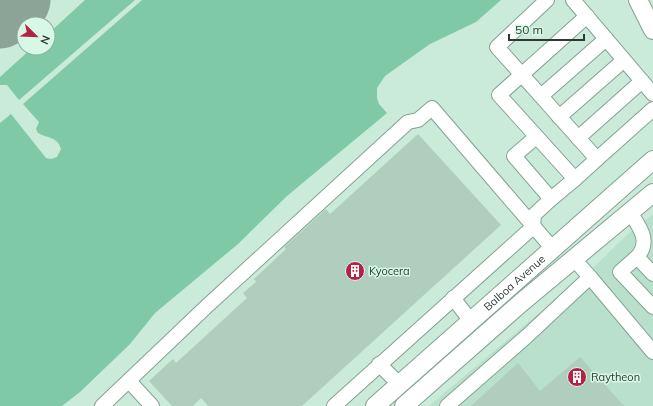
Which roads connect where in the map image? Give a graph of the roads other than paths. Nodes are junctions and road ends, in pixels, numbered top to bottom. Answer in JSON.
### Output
{"nodes":[{"id":1,"x":547,"y":0,"type":"edge"},
{"id":2,"x":573,"y":0,"type":"edge"},
{"id":3,"x":638,"y":0,"type":"edge"},
{"id":4,"x":587,"y":16,"type":"junction"},
{"id":5,"x":653,"y":30,"type":"edge"},
{"id":6,"x":606,"y":39,"type":"junction"},
{"id":7,"x":624,"y":60,"type":"junction"},
{"id":8,"x":522,"y":75,"type":"junction"},
{"id":9,"x":642,"y":81,"type":"junction"},
{"id":10,"x":653,"y":94,"type":"edge"},
{"id":11,"x":541,"y":96,"type":"junction"},
{"id":12,"x":653,"y":109,"type":"edge"},
{"id":13,"x":559,"y":117,"type":"junction"},
{"id":14,"x":536,"y":137,"type":"junction"},
{"id":15,"x":578,"y":138,"type":"junction"},
{"id":16,"x":597,"y":159,"type":"junction"},
{"id":17,"x":653,"y":160,"type":"edge"},
{"id":18,"x":575,"y":179,"type":"junction"},
{"id":19,"x":653,"y":193,"type":"edge"},
{"id":20,"x":552,"y":199,"type":"junction"},
{"id":21,"x":609,"y":200,"type":"junction"},
{"id":22,"x":630,"y":212,"type":"junction"},
{"id":23,"x":533,"y":227,"type":"junction"},
{"id":24,"x":553,"y":249,"type":"junction"},
{"id":25,"x":637,"y":257,"type":"junction"},
{"id":26,"x":573,"y":258,"type":"junction"},
{"id":27,"x":653,"y":274,"type":"edge"},
{"id":28,"x":590,"y":277,"type":"junction"},
{"id":29,"x":453,"y":298,"type":"junction"},
{"id":30,"x":653,"y":307,"type":"edge"},
{"id":31,"x":471,"y":321,"type":"junction"},
{"id":32,"x":653,"y":352,"type":"edge"},
{"id":33,"x":379,"y":364,"type":"junction"},
{"id":34,"x":129,"y":381,"type":"junction"},
{"id":35,"x":400,"y":385,"type":"junction"},
{"id":36,"x":102,"y":406,"type":"edge"},
{"id":37,"x":152,"y":406,"type":"edge"},
{"id":38,"x":334,"y":406,"type":"edge"},
{"id":39,"x":375,"y":406,"type":"edge"},
{"id":40,"x":404,"y":406,"type":"edge"},
{"id":41,"x":447,"y":406,"type":"edge"}],
"edges":[{"from":1,"to":8,"type":"lane"},
{"from":2,"to":4,"type":"lane"},
{"from":3,"to":5,"type":"main road"},
{"from":4,"to":6,"type":"lane"},
{"from":4,"to":8,"type":"lane"},
{"from":6,"to":7,"type":"lane"},
{"from":6,"to":11,"type":"lane"},
{"from":7,"to":9,"type":"lane"},
{"from":7,"to":13,"type":"lane"},
{"from":8,"to":11,"type":"lane"},
{"from":8,"to":14,"type":"lane"},
{"from":9,"to":10,"type":"lane"},
{"from":9,"to":15,"type":"lane"},
{"from":11,"to":13,"type":"lane"},
{"from":12,"to":16,"type":"lane"},
{"from":13,"to":15,"type":"lane"},
{"from":14,"to":18,"type":"lane"},
{"from":14,"to":20,"type":"lane"},
{"from":15,"to":16,"type":"lane"},
{"from":16,"to":18,"type":"lane"},
{"from":17,"to":21,"type":"main road","name":"Balboa Avenue"},
{"from":18,"to":20,"type":"lane"},
{"from":19,"to":22,"type":"main road","name":"Balboa Avenue"},
{"from":20,"to":23,"type":"lane"},
{"from":21,"to":24,"type":"main road","name":"Balboa Avenue"},
{"from":21,"to":26,"type":"main road"},
{"from":22,"to":25,"type":"lane"},
{"from":22,"to":26,"type":"main road","name":"Balboa Avenue"},
{"from":23,"to":24,"type":"lane"},
{"from":23,"to":29,"type":"lane"},
{"from":23,"to":34,"type":"lane"},
{"from":24,"to":31,"type":"main road","name":"Balboa Avenue"},
{"from":25,"to":27,"type":"lane"},
{"from":25,"to":30,"type":"lane"},
{"from":26,"to":28,"type":"lane"},
{"from":26,"to":40,"type":"main road","name":"Balboa Avenue"},
{"from":28,"to":32,"type":"lane"},
{"from":28,"to":41,"type":"lane"},
{"from":29,"to":31,"type":"lane"},
{"from":29,"to":33,"type":"lane"},
{"from":31,"to":35,"type":"main road","name":"Balboa Avenue"},
{"from":33,"to":35,"type":"lane"},
{"from":33,"to":38,"type":"lane"},
{"from":34,"to":36,"type":"lane"},
{"from":34,"to":37,"type":"lane"},
{"from":35,"to":39,"type":"main road","name":"Balboa Avenue"}]}
